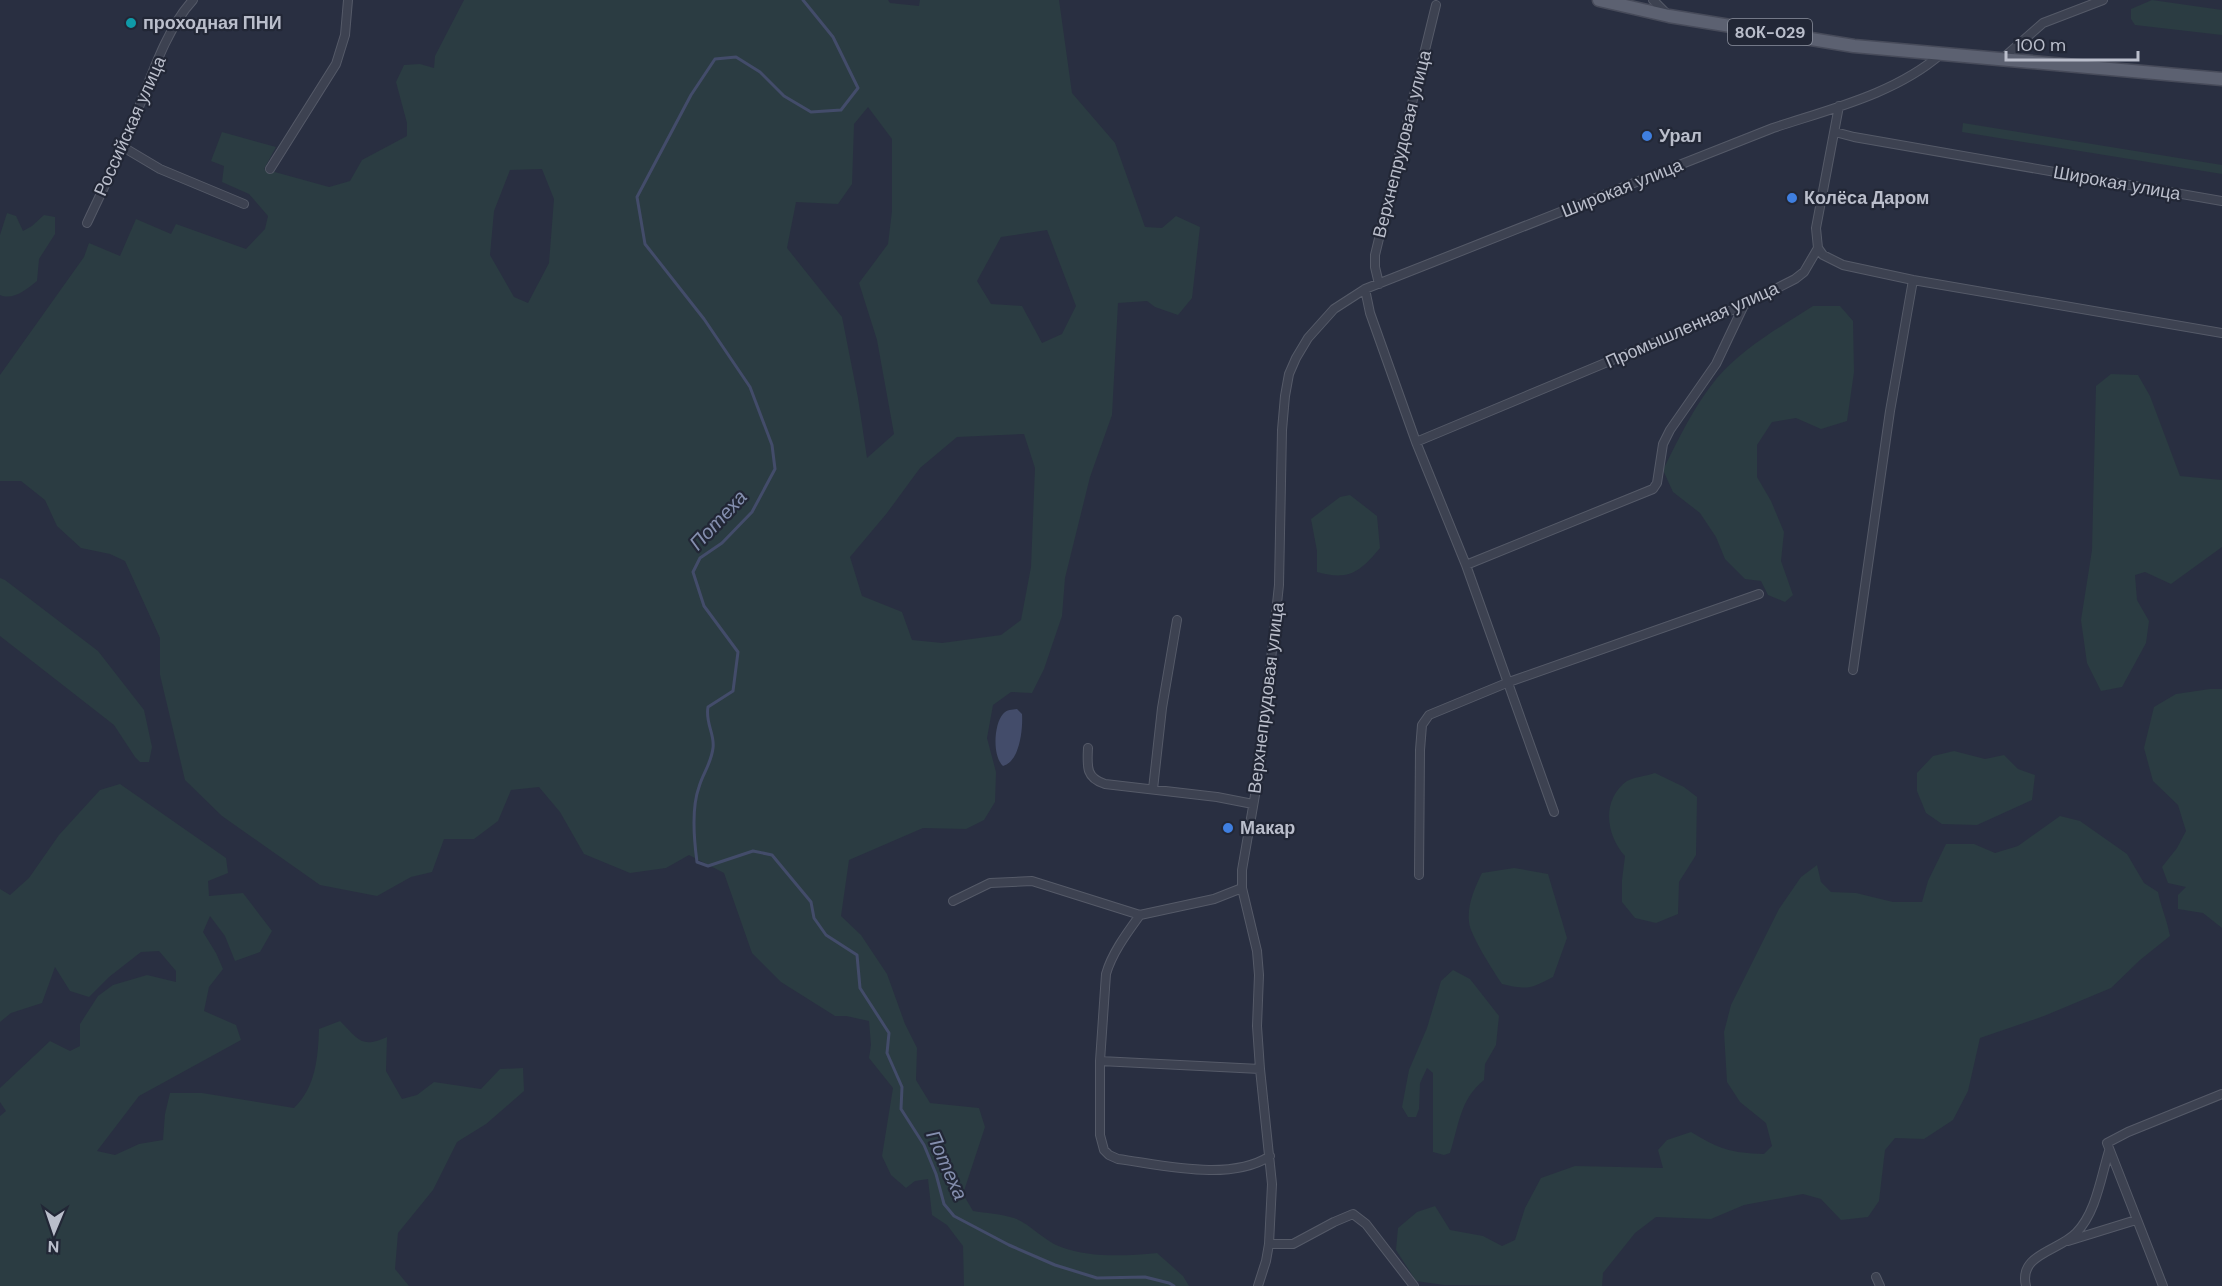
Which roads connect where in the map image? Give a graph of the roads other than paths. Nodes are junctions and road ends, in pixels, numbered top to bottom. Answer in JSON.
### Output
{"nodes":[{"id":1,"x":194,"y":0,"type":"edge"},
{"id":2,"x":348,"y":0,"type":"edge"},
{"id":3,"x":1599,"y":0,"type":"edge"},
{"id":4,"x":1653,"y":0,"type":"edge"},
{"id":5,"x":2103,"y":0,"type":"edge"},
{"id":6,"x":1436,"y":5,"type":"dead end"},
{"id":7,"x":1669,"y":16,"type":"junction"},
{"id":8,"x":1941,"y":54,"type":"junction"},
{"id":9,"x":2002,"y":60,"type":"junction"},
{"id":10,"x":2222,"y":80,"type":"edge"},
{"id":11,"x":1839,"y":106,"type":"junction"},
{"id":12,"x":1835,"y":132,"type":"junction"},
{"id":13,"x":123,"y":147,"type":"junction"},
{"id":14,"x":270,"y":169,"type":"dead end"},
{"id":15,"x":2222,"y":201,"type":"edge"},
{"id":16,"x":244,"y":204,"type":"dead end"},
{"id":17,"x":87,"y":223,"type":"dead end"},
{"id":18,"x":1818,"y":248,"type":"junction"},
{"id":19,"x":1913,"y":280,"type":"junction"},
{"id":20,"x":1379,"y":284,"type":"junction"},
{"id":21,"x":1365,"y":290,"type":"junction"},
{"id":22,"x":1744,"y":305,"type":"junction"},
{"id":23,"x":2222,"y":333,"type":"edge"},
{"id":24,"x":1416,"y":442,"type":"junction"},
{"id":25,"x":1466,"y":565,"type":"junction"},
{"id":26,"x":1759,"y":594,"type":"dead end"},
{"id":27,"x":1177,"y":620,"type":"dead end"},
{"id":28,"x":1853,"y":670,"type":"dead end"},
{"id":29,"x":1509,"y":682,"type":"junction"},
{"id":30,"x":1088,"y":748,"type":"dead end"},
{"id":31,"x":1153,"y":789,"type":"junction"},
{"id":32,"x":1253,"y":804,"type":"junction"},
{"id":33,"x":1554,"y":812,"type":"dead end"},
{"id":34,"x":1419,"y":875,"type":"dead end"},
{"id":35,"x":1242,"y":888,"type":"junction"},
{"id":36,"x":954,"y":901,"type":"dead end"},
{"id":37,"x":1140,"y":915,"type":"junction"},
{"id":38,"x":1100,"y":1061,"type":"junction"},
{"id":39,"x":1260,"y":1069,"type":"junction"},
{"id":40,"x":2222,"y":1094,"type":"edge"},
{"id":41,"x":2108,"y":1147,"type":"junction"},
{"id":42,"x":1270,"y":1155,"type":"junction"},
{"id":43,"x":2136,"y":1220,"type":"junction"},
{"id":44,"x":2064,"y":1242,"type":"junction"},
{"id":45,"x":1269,"y":1244,"type":"junction"},
{"id":46,"x":1876,"y":1277,"type":"dead end"},
{"id":47,"x":1258,"y":1286,"type":"edge"},
{"id":48,"x":1414,"y":1286,"type":"edge"},
{"id":49,"x":1880,"y":1286,"type":"edge"},
{"id":50,"x":2026,"y":1286,"type":"edge"},
{"id":51,"x":2163,"y":1286,"type":"edge"}],
"edges":[{"from":1,"to":13,"type":"street","name":"Российская улица"},
{"from":2,"to":14,"type":"street"},
{"from":3,"to":7,"type":"main road","number":"80К-029"},
{"from":4,"to":7,"type":"street"},
{"from":5,"to":9,"type":"street"},
{"from":6,"to":20,"type":"street","name":"Верхнепрудовая улица"},
{"from":7,"to":8,"type":"main road","number":"80К-029"},
{"from":8,"to":9,"type":"main road","number":"80К-029"},
{"from":8,"to":11,"type":"street","name":"Широкая улица"},
{"from":9,"to":10,"type":"main road","number":"80К-029"},
{"from":11,"to":12,"type":"street"},
{"from":11,"to":20,"type":"street","name":"Широкая улица"},
{"from":12,"to":15,"type":"street","name":"Широкая улица"},
{"from":12,"to":18,"type":"street"},
{"from":13,"to":16,"type":"street"},
{"from":13,"to":17,"type":"street","name":"Российская улица"},
{"from":18,"to":19,"type":"street"},
{"from":18,"to":22,"type":"street","name":"Промышленная улица"},
{"from":19,"to":23,"type":"street"},
{"from":19,"to":28,"type":"street"},
{"from":20,"to":21,"type":"street","name":"Широкая улица"},
{"from":21,"to":24,"type":"street"},
{"from":21,"to":32,"type":"street","name":"Верхнепрудовая улица"},
{"from":22,"to":24,"type":"street","name":"Промышленная улица"},
{"from":22,"to":25,"type":"street"},
{"from":24,"to":25,"type":"street"},
{"from":25,"to":29,"type":"street"},
{"from":26,"to":29,"type":"street"},
{"from":27,"to":31,"type":"street"},
{"from":29,"to":33,"type":"street"},
{"from":29,"to":34,"type":"street"},
{"from":30,"to":31,"type":"street"},
{"from":31,"to":32,"type":"street"},
{"from":32,"to":35,"type":"street","name":"Верхнепрудовая улица"},
{"from":35,"to":37,"type":"street"},
{"from":35,"to":39,"type":"street","name":"Верхнепрудовая улица"},
{"from":36,"to":37,"type":"street"},
{"from":37,"to":38,"type":"street"},
{"from":38,"to":39,"type":"street"},
{"from":38,"to":42,"type":"street"},
{"from":39,"to":42,"type":"street","name":"Верхнепрудовая улица"},
{"from":40,"to":41,"type":"street"},
{"from":41,"to":43,"type":"street"},
{"from":41,"to":44,"type":"street"},
{"from":42,"to":45,"type":"street","name":"Верхнепрудовая улица"},
{"from":43,"to":44,"type":"street"},
{"from":43,"to":51,"type":"street"},
{"from":44,"to":50,"type":"street"},
{"from":45,"to":47,"type":"street","name":"Верхнепрудовая улица"},
{"from":45,"to":48,"type":"street"},
{"from":46,"to":49,"type":"street"}]}
